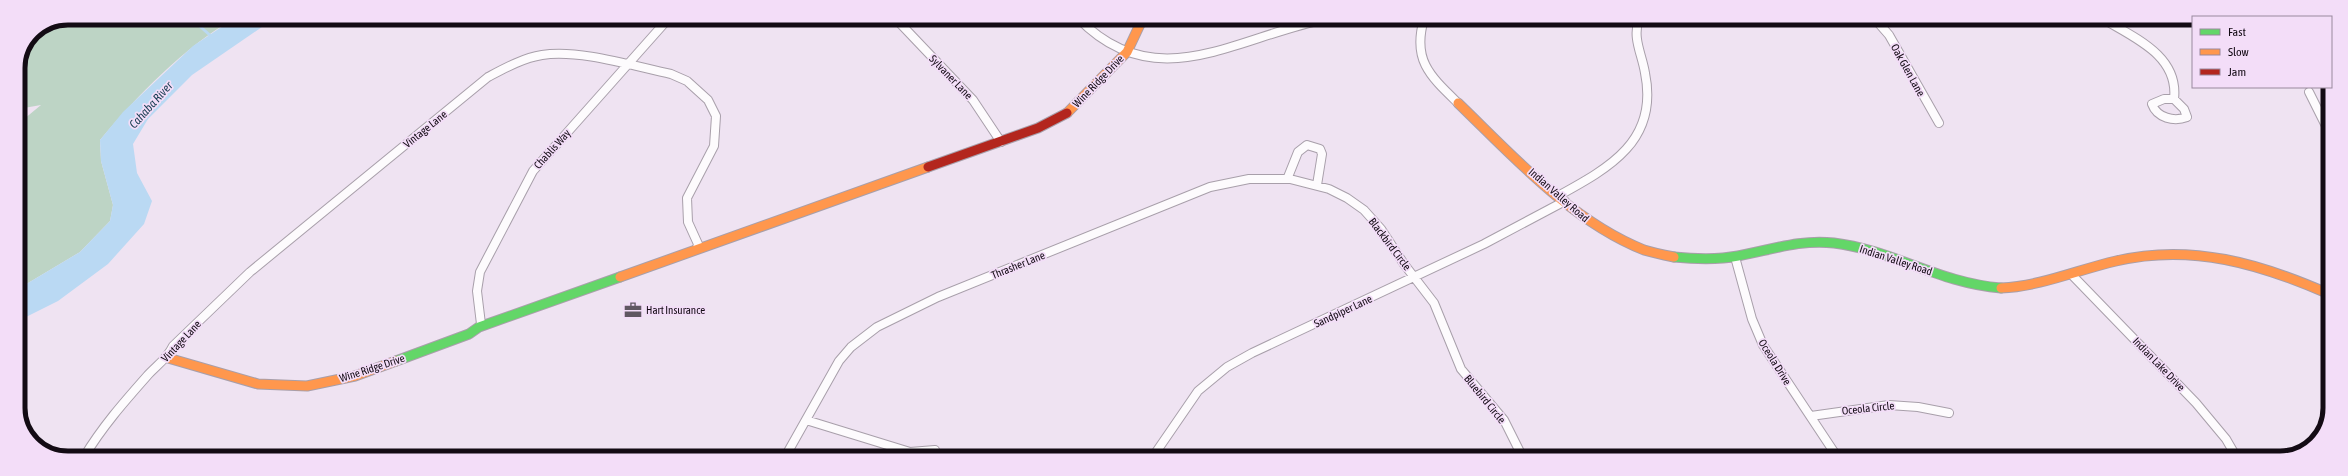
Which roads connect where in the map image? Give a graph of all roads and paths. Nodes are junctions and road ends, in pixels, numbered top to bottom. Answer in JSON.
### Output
{"nodes":[{"id":1,"x":663,"y":25,"type":"edge"},
{"id":2,"x":902,"y":25,"type":"edge"},
{"id":3,"x":1084,"y":25,"type":"edge"},
{"id":4,"x":1140,"y":25,"type":"edge"},
{"id":5,"x":1299,"y":25,"type":"edge"},
{"id":6,"x":1423,"y":25,"type":"edge"},
{"id":7,"x":1636,"y":25,"type":"edge"},
{"id":8,"x":1880,"y":25,"type":"edge"},
{"id":9,"x":2113,"y":25,"type":"edge"},
{"id":10,"x":1127,"y":52,"type":"junction"},
{"id":11,"x":628,"y":65,"type":"junction"},
{"id":12,"x":2309,"y":92,"type":"dead end"},
{"id":13,"x":2174,"y":99,"type":"dead end"},
{"id":14,"x":1458,"y":103,"type":"joint"},
{"id":15,"x":2323,"y":120,"type":"edge"},
{"id":16,"x":1939,"y":124,"type":"dead end"},
{"id":17,"x":1001,"y":142,"type":"junction"},
{"id":18,"x":1288,"y":177,"type":"junction"},
{"id":19,"x":1317,"y":185,"type":"junction"},
{"id":20,"x":1561,"y":198,"type":"junction"},
{"id":21,"x":697,"y":248,"type":"junction"},
{"id":22,"x":1735,"y":257,"type":"junction"},
{"id":23,"x":2072,"y":276,"type":"junction"},
{"id":24,"x":1415,"y":277,"type":"junction"},
{"id":25,"x":2323,"y":291,"type":"edge"},
{"id":26,"x":479,"y":327,"type":"junction"},
{"id":27,"x":168,"y":358,"type":"junction"},
{"id":28,"x":1949,"y":412,"type":"dead end"},
{"id":29,"x":1811,"y":416,"type":"junction"},
{"id":30,"x":806,"y":420,"type":"junction"},
{"id":31,"x":934,"y":450,"type":"dead end"},
{"id":32,"x":87,"y":451,"type":"edge"},
{"id":33,"x":788,"y":451,"type":"edge"},
{"id":34,"x":1157,"y":451,"type":"edge"},
{"id":35,"x":1519,"y":451,"type":"edge"},
{"id":36,"x":1834,"y":451,"type":"edge"},
{"id":37,"x":2233,"y":451,"type":"edge"}],
"edges":[{"from":1,"to":11,"type":"street","name":"Chablis Way"},
{"from":2,"to":17,"type":"street","name":"Sylvaner Lane"},
{"from":3,"to":10,"type":"street"},
{"from":4,"to":10,"type":"street","name":"Wine Ridge Drive"},
{"from":5,"to":10,"type":"street"},
{"from":6,"to":14,"type":"street"},
{"from":7,"to":20,"type":"street","name":"Sandpiper Lane"},
{"from":8,"to":16,"type":"street","name":"Oak Glen Lane"},
{"from":9,"to":13,"type":"street"},
{"from":10,"to":17,"type":"street","name":"Wine Ridge Drive"},
{"from":11,"to":21,"type":"street","name":"Vintage Lane"},
{"from":11,"to":26,"type":"street","name":"Chablis Way"},
{"from":11,"to":27,"type":"street","name":"Vintage Lane"},
{"from":12,"to":15,"type":"street"},
{"from":14,"to":20,"type":"street","name":"Indian Valley Road"},
{"from":17,"to":21,"type":"street","name":"Wine Ridge Drive"},
{"from":18,"to":19,"type":"street","name":"Thrasher Lane"},
{"from":18,"to":19,"type":"street"},
{"from":18,"to":30,"type":"street","name":"Thrasher Lane"},
{"from":19,"to":24,"type":"street","name":"Blackbird Circle"},
{"from":20,"to":22,"type":"street","name":"Indian Valley Road"},
{"from":20,"to":24,"type":"street","name":"Sandpiper Lane"},
{"from":21,"to":26,"type":"street","name":"Wine Ridge Drive"},
{"from":22,"to":23,"type":"street","name":"Indian Valley Road"},
{"from":22,"to":29,"type":"street","name":"Oceola Drive"},
{"from":23,"to":25,"type":"street","name":"Indian Valley Road"},
{"from":23,"to":37,"type":"street","name":"Indian Lake Drive"},
{"from":24,"to":34,"type":"street","name":"Sandpiper Lane"},
{"from":24,"to":35,"type":"street","name":"Bluebird Circle"},
{"from":26,"to":27,"type":"street","name":"Wine Ridge Drive"},
{"from":27,"to":32,"type":"street","name":"Vintage Lane"},
{"from":28,"to":29,"type":"street","name":"Oceola Circle"},
{"from":29,"to":36,"type":"street","name":"Oceola Drive"},
{"from":30,"to":31,"type":"street"},
{"from":30,"to":33,"type":"street","name":"Thrasher Lane"}]}
